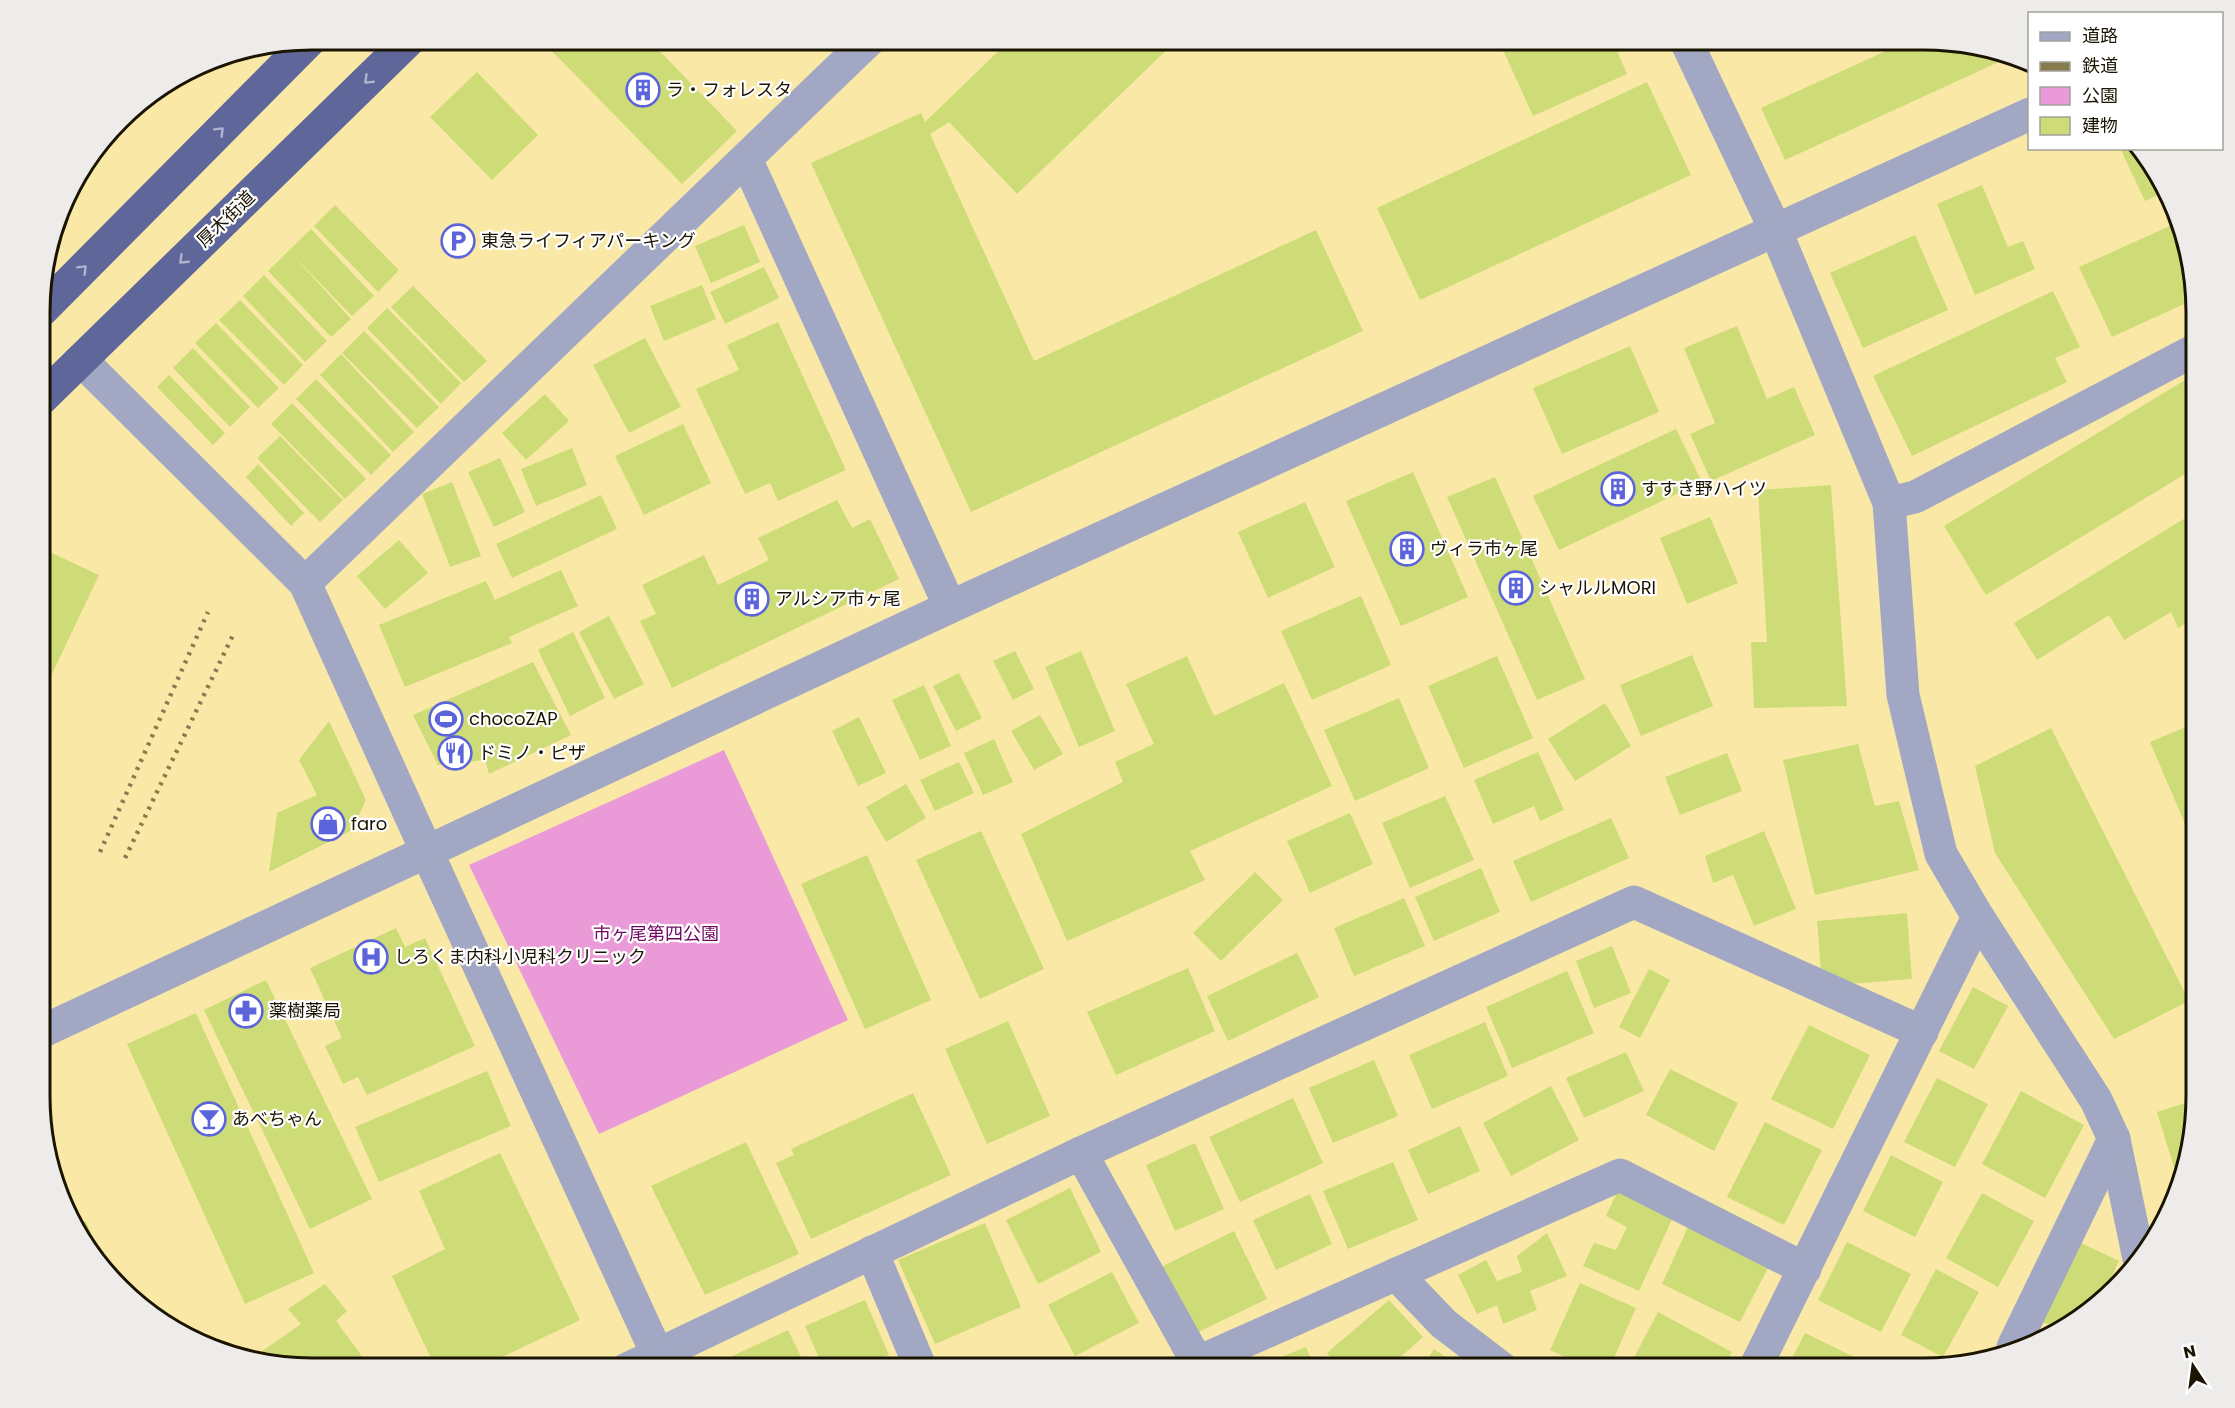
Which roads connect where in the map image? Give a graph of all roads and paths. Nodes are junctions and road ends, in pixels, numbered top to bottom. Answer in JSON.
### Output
{"nodes":[{"id":1,"x":300,"y":50,"type":"edge"},
{"id":2,"x":399,"y":50,"type":"edge"},
{"id":3,"x":859,"y":50,"type":"edge"},
{"id":4,"x":1690,"y":50,"type":"edge"},
{"id":5,"x":2028,"y":115,"type":"edge"},
{"id":6,"x":746,"y":159,"type":"junction"},
{"id":7,"x":1775,"y":229,"type":"junction"},
{"id":8,"x":50,"y":302,"type":"edge"},
{"id":9,"x":2186,"y":355,"type":"edge"},
{"id":10,"x":81,"y":360,"type":"junction"},
{"id":11,"x":50,"y":390,"type":"edge"},
{"id":12,"x":1889,"y":503,"type":"junction"},
{"id":13,"x":305,"y":583,"type":"junction"},
{"id":14,"x":950,"y":607,"type":"junction"},
{"id":15,"x":426,"y":850,"type":"junction"},
{"id":16,"x":1978,"y":917,"type":"junction"},
{"id":17,"x":50,"y":1028,"type":"edge"},
{"id":18,"x":1922,"y":1032,"type":"junction"},
{"id":19,"x":2114,"y":1139,"type":"junction"},
{"id":20,"x":1081,"y":1152,"type":"junction"},
{"id":21,"x":2137,"y":1248,"type":"edge"},
{"id":22,"x":872,"y":1252,"type":"junction"},
{"id":23,"x":1805,"y":1269,"type":"junction"},
{"id":24,"x":1396,"y":1274,"type":"junction"},
{"id":25,"x":2015,"y":1342,"type":"edge"},
{"id":26,"x":659,"y":1358,"type":"edge"},
{"id":27,"x":669,"y":1358,"type":"edge"},
{"id":28,"x":916,"y":1358,"type":"edge"},
{"id":29,"x":1194,"y":1358,"type":"edge"},
{"id":30,"x":1215,"y":1358,"type":"edge"},
{"id":31,"x":1489,"y":1358,"type":"edge"},
{"id":32,"x":1760,"y":1358,"type":"edge"}],
"edges":[{"from":8,"to":1,"type":"highway","one_way":true},
{"from":2,"to":10,"type":"highway","name":"厚木街道","one_way":true},
{"from":3,"to":6,"type":"street"},
{"from":4,"to":7,"type":"street"},
{"from":5,"to":7,"type":"street"},
{"from":6,"to":13,"type":"street"},
{"from":6,"to":14,"type":"street"},
{"from":7,"to":12,"type":"street"},
{"from":7,"to":14,"type":"street"},
{"from":9,"to":12,"type":"street"},
{"from":10,"to":11,"type":"highway","name":"厚木街道"},
{"from":10,"to":13,"type":"street"},
{"from":12,"to":16,"type":"street"},
{"from":13,"to":15,"type":"street"},
{"from":14,"to":15,"type":"street"},
{"from":15,"to":17,"type":"street"},
{"from":15,"to":26,"type":"street"},
{"from":16,"to":18,"type":"street"},
{"from":16,"to":19,"type":"street"},
{"from":18,"to":20,"type":"street"},
{"from":18,"to":23,"type":"street"},
{"from":19,"to":21,"type":"street"},
{"from":19,"to":25,"type":"street"},
{"from":20,"to":22,"type":"street"},
{"from":20,"to":29,"type":"street"},
{"from":22,"to":27,"type":"street"},
{"from":22,"to":28,"type":"street"},
{"from":23,"to":24,"type":"street"},
{"from":23,"to":32,"type":"street"},
{"from":24,"to":30,"type":"street"},
{"from":24,"to":31,"type":"street"}]}
